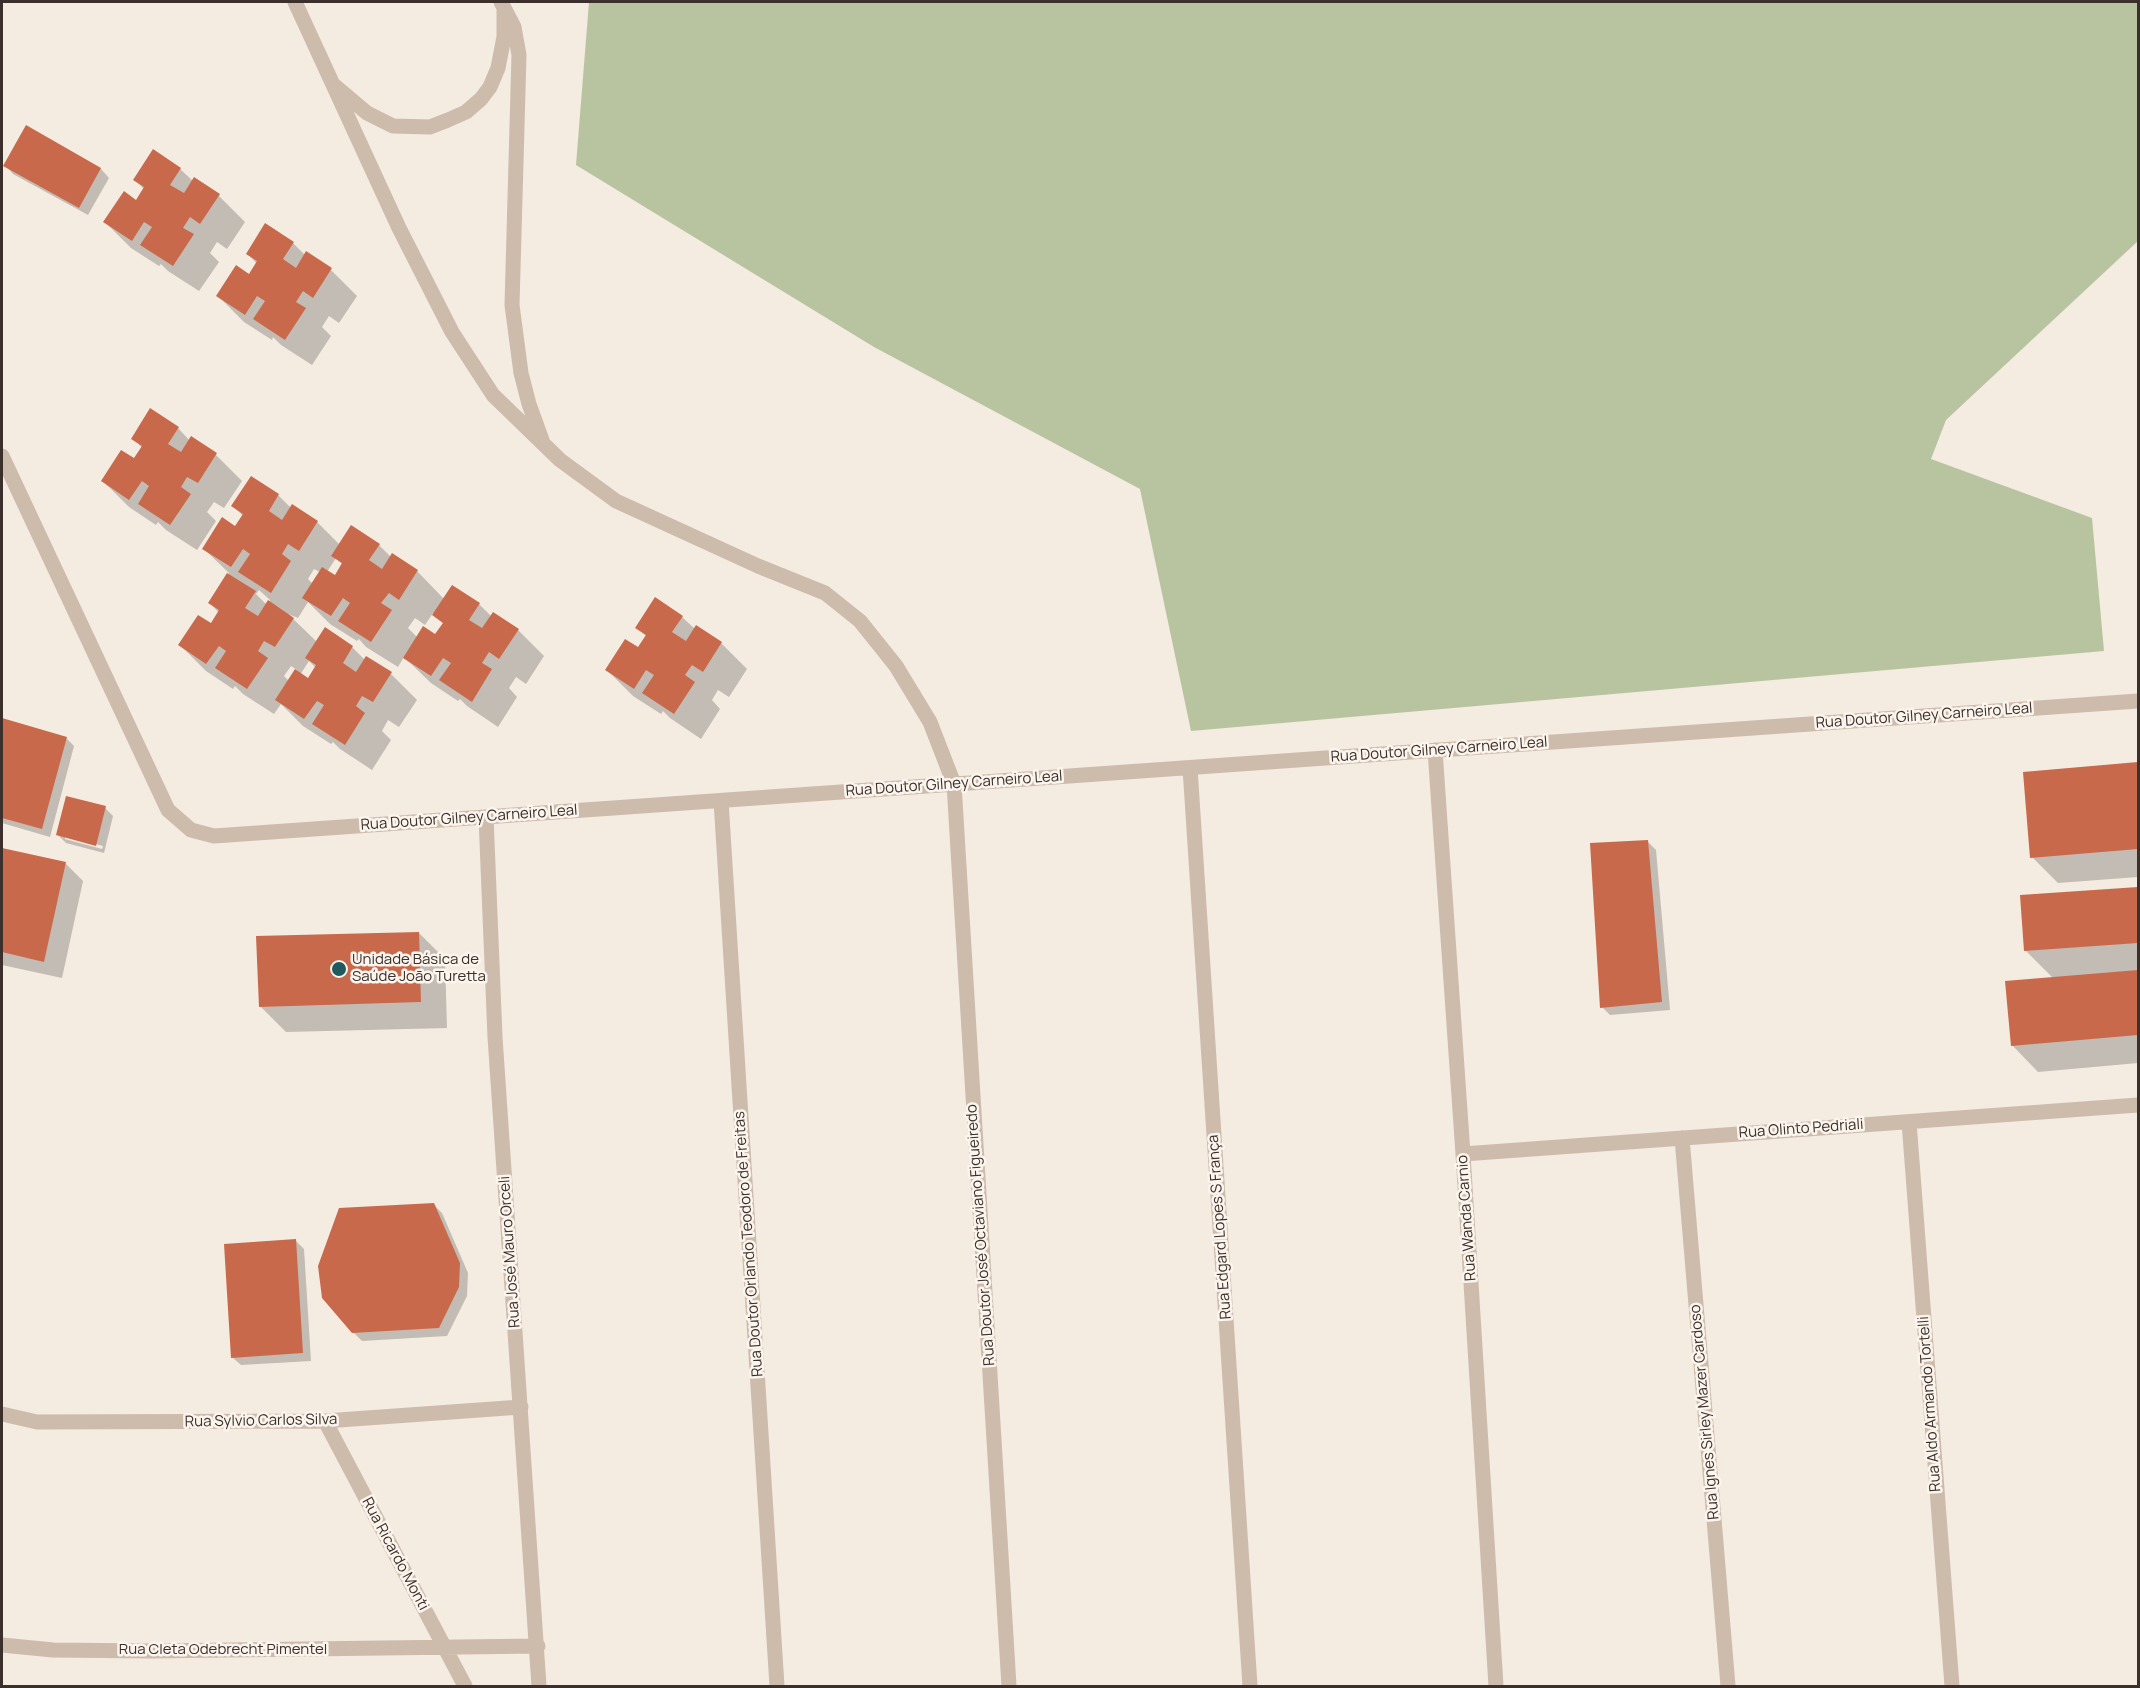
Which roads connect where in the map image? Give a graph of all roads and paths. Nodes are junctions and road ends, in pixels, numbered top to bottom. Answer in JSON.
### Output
{"nodes":[{"id":1,"x":296,"y":2,"type":"edge"},
{"id":2,"x":502,"y":3,"type":"edge"},
{"id":3,"x":332,"y":84,"type":"junction"},
{"id":4,"x":543,"y":442,"type":"junction"},
{"id":5,"x":2,"y":456,"type":"edge"},
{"id":6,"x":2139,"y":701,"type":"edge"},
{"id":7,"x":1435,"y":750,"type":"junction"},
{"id":8,"x":1191,"y":768,"type":"junction"},
{"id":9,"x":954,"y":784,"type":"junction"},
{"id":10,"x":721,"y":801,"type":"junction"},
{"id":11,"x":486,"y":817,"type":"junction"},
{"id":12,"x":2139,"y":1105,"type":"edge"},
{"id":13,"x":1909,"y":1122,"type":"junction"},
{"id":14,"x":1682,"y":1138,"type":"junction"},
{"id":15,"x":1463,"y":1154,"type":"junction"},
{"id":16,"x":521,"y":1407,"type":"junction"},
{"id":17,"x":2,"y":1414,"type":"edge"},
{"id":18,"x":325,"y":1421,"type":"junction"},
{"id":19,"x":2,"y":1645,"type":"edge"},
{"id":20,"x":538,"y":1646,"type":"junction"},
{"id":21,"x":444,"y":1648,"type":"junction"},
{"id":22,"x":465,"y":1686,"type":"edge"},
{"id":23,"x":539,"y":1686,"type":"edge"},
{"id":24,"x":777,"y":1686,"type":"edge"},
{"id":25,"x":1009,"y":1686,"type":"edge"},
{"id":26,"x":1250,"y":1686,"type":"edge"},
{"id":27,"x":1496,"y":1686,"type":"edge"},
{"id":28,"x":1728,"y":1686,"type":"edge"},
{"id":29,"x":1952,"y":1686,"type":"edge"}],
"edges":[{"from":1,"to":3,"type":"street","name":"Rua Doutor José Octaviano Figueiredo"},
{"from":2,"to":3,"type":"street"},
{"from":2,"to":4,"type":"street"},
{"from":3,"to":4,"type":"street","name":"Rua Doutor José Octaviano Figueiredo"},
{"from":4,"to":9,"type":"street","name":"Rua Doutor José Octaviano Figueiredo"},
{"from":5,"to":11,"type":"street","name":"Rua Doutor Gilney Carneiro Leal"},
{"from":6,"to":7,"type":"street","name":"Rua Doutor Gilney Carneiro Leal"},
{"from":7,"to":8,"type":"street","name":"Rua Doutor Gilney Carneiro Leal"},
{"from":7,"to":15,"type":"street","name":"Rua Wanda Carnio"},
{"from":8,"to":9,"type":"street","name":"Rua Doutor Gilney Carneiro Leal"},
{"from":8,"to":26,"type":"street","name":"Rua Edgard Lopes S França"},
{"from":9,"to":10,"type":"street","name":"Rua Doutor Gilney Carneiro Leal"},
{"from":9,"to":25,"type":"street","name":"Rua Doutor José Octaviano Figueiredo"},
{"from":10,"to":11,"type":"street","name":"Rua Doutor Gilney Carneiro Leal"},
{"from":10,"to":24,"type":"street","name":"Rua Doutor Orlando Teodoro de Freitas"},
{"from":11,"to":16,"type":"street","name":"Rua José Mauro Orceli"},
{"from":12,"to":13,"type":"street","name":"Rua Olinto Pedriali"},
{"from":13,"to":14,"type":"street","name":"Rua Olinto Pedriali"},
{"from":13,"to":29,"type":"street","name":"Rua Aldo Armando Tortelli"},
{"from":14,"to":15,"type":"street","name":"Rua Olinto Pedriali"},
{"from":14,"to":28,"type":"street","name":"Rua Ignes Sirley Mazer Cardoso"},
{"from":15,"to":27,"type":"street","name":"Rua Wanda Carnio"},
{"from":16,"to":18,"type":"street","name":"Rua Sylvio Carlos Silva"},
{"from":16,"to":20,"type":"street","name":"Rua José Mauro Orceli"},
{"from":17,"to":18,"type":"street","name":"Rua Sylvio Carlos Silva"},
{"from":18,"to":21,"type":"street","name":"Rua Ricardo Monti"},
{"from":19,"to":21,"type":"street","name":"Rua Cleta Odebrecht Pimentel"},
{"from":20,"to":21,"type":"street","name":"Rua Cleta Odebrecht Pimentel"},
{"from":20,"to":23,"type":"street","name":"Rua José Mauro Orceli"},
{"from":21,"to":22,"type":"street","name":"Rua Ricardo Monti"}]}
